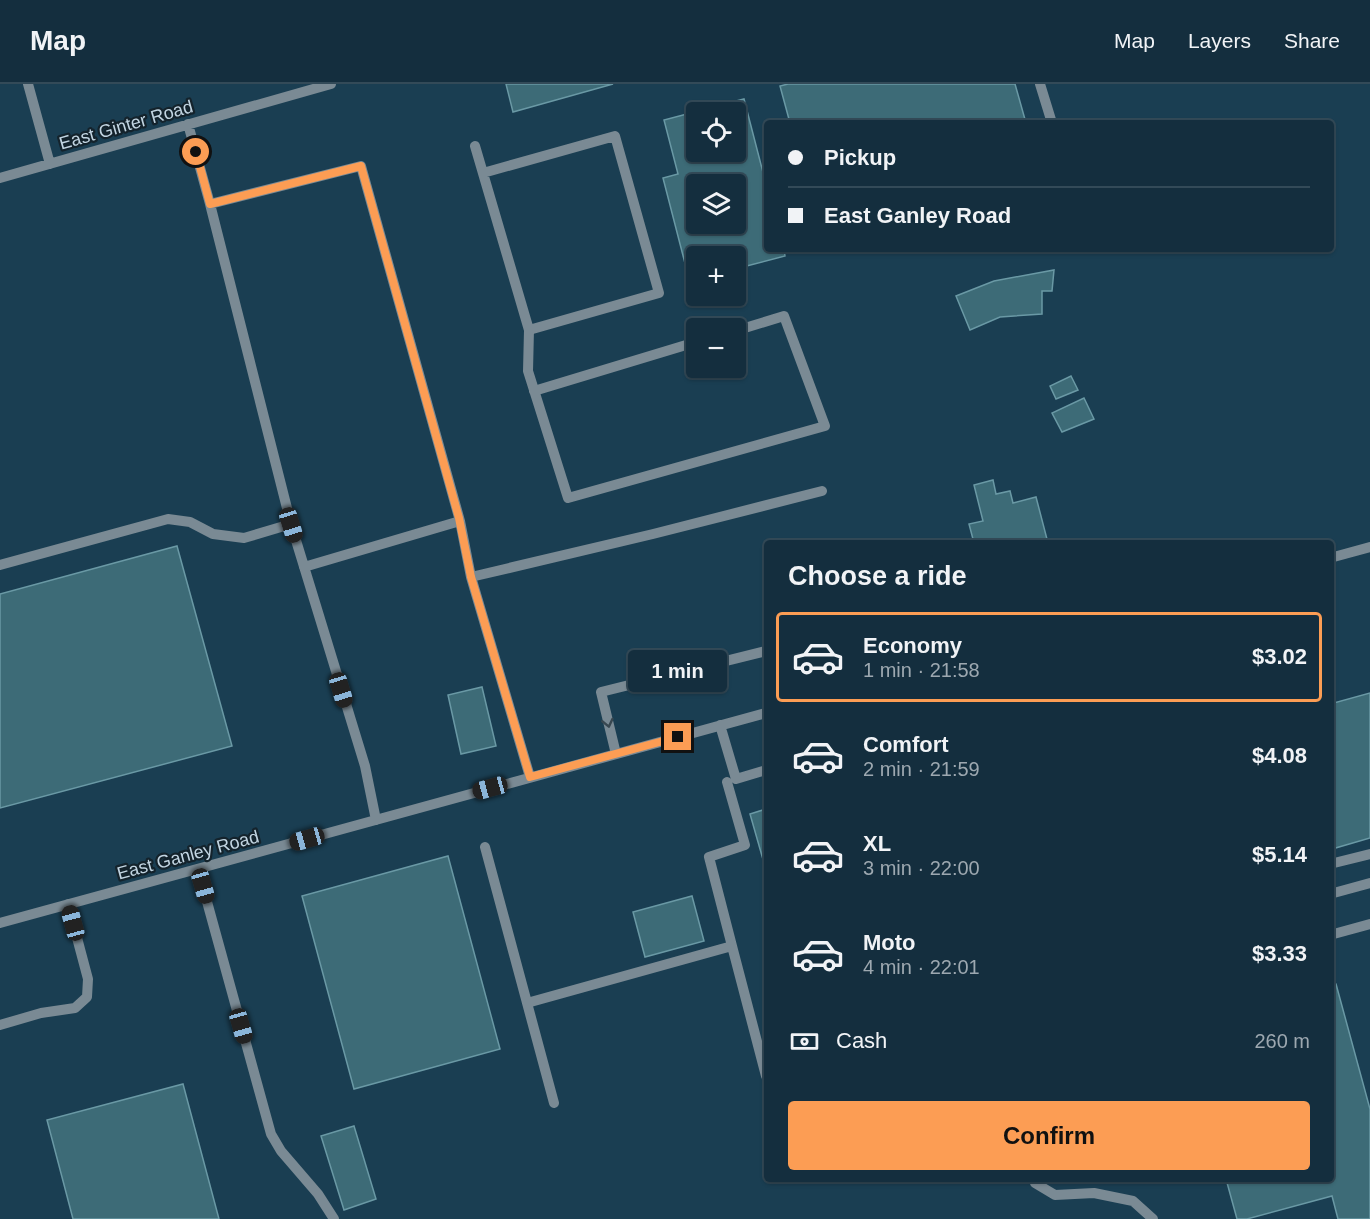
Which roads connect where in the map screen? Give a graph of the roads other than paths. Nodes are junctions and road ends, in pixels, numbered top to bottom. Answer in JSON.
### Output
{"nodes":[{"id":1,"x":28,"y":84,"type":"edge"},
{"id":2,"x":331,"y":84,"type":"edge"},
{"id":3,"x":1040,"y":84,"type":"edge"},
{"id":4,"x":306,"y":87,"type":"edge"},
{"id":5,"x":1051,"y":120,"type":"edge"},
{"id":6,"x":188,"y":124,"type":"junction"},
{"id":7,"x":475,"y":146,"type":"dead end"},
{"id":8,"x":50,"y":164,"type":"junction"},
{"id":9,"x":483,"y":173,"type":"junction"},
{"id":10,"x":0,"y":178,"type":"edge"},
{"id":11,"x":210,"y":204,"type":"junction"},
{"id":12,"x":746,"y":328,"type":"edge"},
{"id":13,"x":529,"y":330,"type":"junction"},
{"id":14,"x":686,"y":345,"type":"edge"},
{"id":15,"x":534,"y":391,"type":"junction"},
{"id":16,"x":822,"y":491,"type":"dead end"},
{"id":17,"x":460,"y":521,"type":"junction"},
{"id":18,"x":291,"y":525,"type":"junction"},
{"id":19,"x":1370,"y":547,"type":"edge"},
{"id":20,"x":1334,"y":557,"type":"edge"},
{"id":21,"x":0,"y":565,"type":"edge"},
{"id":22,"x":304,"y":567,"type":"junction"},
{"id":23,"x":471,"y":577,"type":"junction"},
{"id":24,"x":764,"y":651,"type":"edge"},
{"id":25,"x":764,"y":714,"type":"edge"},
{"id":26,"x":720,"y":725,"type":"junction"},
{"id":27,"x":615,"y":754,"type":"junction"},
{"id":28,"x":764,"y":771,"type":"edge"},
{"id":29,"x":530,"y":777,"type":"junction"},
{"id":30,"x":726,"y":782,"type":"dead end"},
{"id":31,"x":376,"y":820,"type":"junction"},
{"id":32,"x":485,"y":847,"type":"dead end"},
{"id":33,"x":1370,"y":854,"type":"edge"},
{"id":34,"x":1334,"y":863,"type":"edge"},
{"id":35,"x":198,"y":869,"type":"junction"},
{"id":36,"x":1370,"y":883,"type":"edge"},
{"id":37,"x":1334,"y":893,"type":"edge"},
{"id":38,"x":68,"y":904,"type":"junction"},
{"id":39,"x":0,"y":923,"type":"edge"},
{"id":40,"x":1370,"y":924,"type":"edge"},
{"id":41,"x":1334,"y":934,"type":"edge"},
{"id":42,"x":732,"y":946,"type":"junction"},
{"id":43,"x":527,"y":1003,"type":"junction"},
{"id":44,"x":0,"y":1025,"type":"edge"},
{"id":45,"x":764,"y":1068,"type":"edge"},
{"id":46,"x":554,"y":1103,"type":"dead end"},
{"id":47,"x":1035,"y":1182,"type":"edge"},
{"id":48,"x":334,"y":1219,"type":"edge"},
{"id":49,"x":1153,"y":1219,"type":"edge"}],
"edges":[{"from":1,"to":8,"type":"street"},
{"from":2,"to":4,"type":"street","name":"East Ginter Road"},
{"from":3,"to":5,"type":"street"},
{"from":4,"to":6,"type":"street","name":"East Ginter Road"},
{"from":6,"to":8,"type":"street","name":"East Ginter Road"},
{"from":6,"to":11,"type":"street"},
{"from":7,"to":9,"type":"street"},
{"from":8,"to":10,"type":"street","name":"East Ginter Road"},
{"from":9,"to":13,"type":"street"},
{"from":9,"to":13,"type":"street"},
{"from":11,"to":17,"type":"street"},
{"from":11,"to":18,"type":"street"},
{"from":12,"to":15,"type":"street"},
{"from":13,"to":15,"type":"street"},
{"from":14,"to":15,"type":"street"},
{"from":16,"to":23,"type":"street"},
{"from":17,"to":22,"type":"street"},
{"from":17,"to":23,"type":"street"},
{"from":18,"to":21,"type":"street"},
{"from":18,"to":22,"type":"street"},
{"from":19,"to":20,"type":"street"},
{"from":22,"to":31,"type":"street"},
{"from":23,"to":29,"type":"street"},
{"from":24,"to":27,"type":"street","one_way":true},
{"from":25,"to":26,"type":"street","name":"East Ganley Road"},
{"from":26,"to":27,"type":"street","name":"East Ganley Road"},
{"from":26,"to":28,"type":"street"},
{"from":27,"to":29,"type":"street","name":"East Ganley Road"},
{"from":29,"to":31,"type":"street","name":"East Ganley Road"},
{"from":30,"to":42,"type":"street"},
{"from":31,"to":35,"type":"street","name":"East Ganley Road"},
{"from":32,"to":43,"type":"street"},
{"from":33,"to":34,"type":"street"},
{"from":35,"to":38,"type":"street","name":"East Ganley Road"},
{"from":35,"to":48,"type":"street"},
{"from":36,"to":37,"type":"street"},
{"from":38,"to":39,"type":"street","name":"East Ganley Road"},
{"from":38,"to":44,"type":"street"},
{"from":40,"to":41,"type":"street"},
{"from":42,"to":43,"type":"street"},
{"from":42,"to":45,"type":"street"},
{"from":43,"to":46,"type":"street"},
{"from":47,"to":49,"type":"street"}]}
